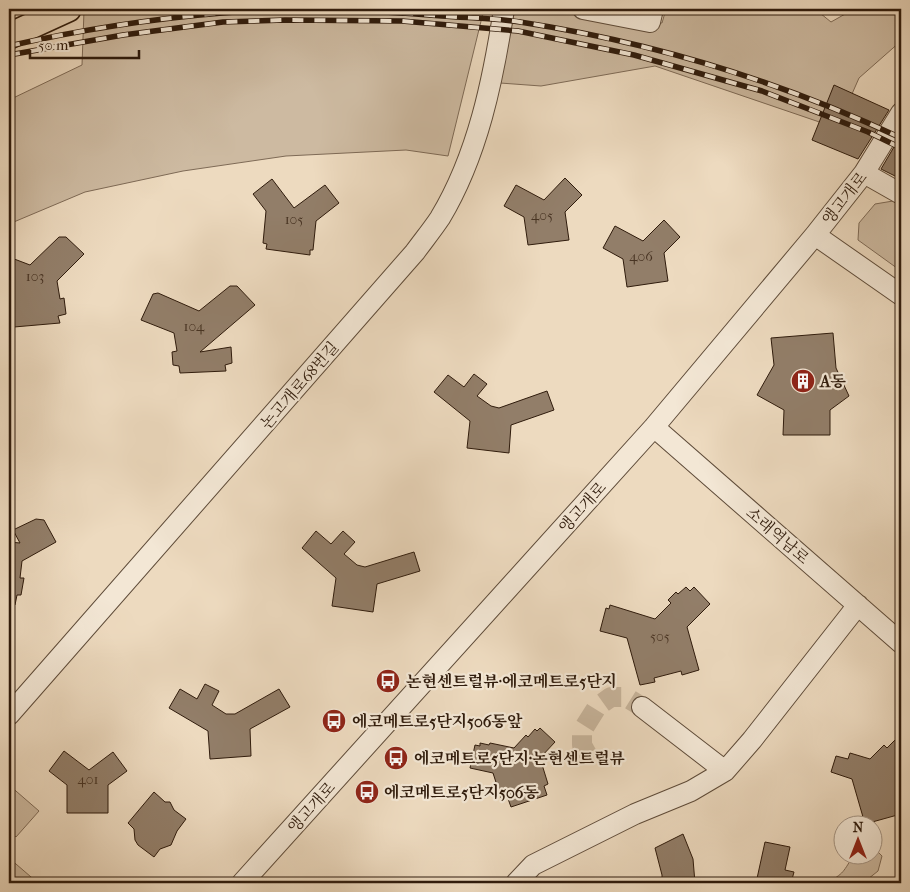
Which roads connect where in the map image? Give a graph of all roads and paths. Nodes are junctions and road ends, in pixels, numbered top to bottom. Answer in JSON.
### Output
{"nodes":[{"id":1,"x":68,"y":9,"type":"edge"},
{"id":2,"x":504,"y":9,"type":"edge"},
{"id":3,"x":583,"y":9,"type":"edge"},
{"id":4,"x":653,"y":9,"type":"edge"},
{"id":5,"x":9,"y":36,"type":"edge"},
{"id":6,"x":901,"y":113,"type":"edge"},
{"id":7,"x":864,"y":173,"type":"junction"},
{"id":8,"x":901,"y":194,"type":"edge"},
{"id":9,"x":815,"y":235,"type":"junction"},
{"id":10,"x":901,"y":295,"type":"edge"},
{"id":11,"x":654,"y":426,"type":"junction"},
{"id":12,"x":858,"y":605,"type":"junction"},
{"id":13,"x":901,"y":643,"type":"edge"},
{"id":14,"x":642,"y":707,"type":"tunnel mouth"},
{"id":15,"x":9,"y":715,"type":"edge"},
{"id":16,"x":725,"y":771,"type":"junction"},
{"id":17,"x":242,"y":883,"type":"edge"},
{"id":18,"x":516,"y":883,"type":"edge"}],
"edges":[{"from":1,"to":5,"type":"main road"},
{"from":2,"to":15,"type":"street","name":"논고개로68번길"},
{"from":3,"to":4,"type":"street"},
{"from":6,"to":7,"type":"street","name":"앵고개로"},
{"from":7,"to":8,"type":"street"},
{"from":7,"to":9,"type":"street","name":"앵고개로"},
{"from":9,"to":10,"type":"street"},
{"from":9,"to":11,"type":"street","name":"앵고개로"},
{"from":11,"to":12,"type":"street","name":"소래역남로"},
{"from":11,"to":17,"type":"street","name":"앵고개로"},
{"from":12,"to":13,"type":"street","name":"소래역남로"},
{"from":12,"to":16,"type":"street"},
{"from":14,"to":16,"type":"street"},
{"from":16,"to":18,"type":"street"}]}
